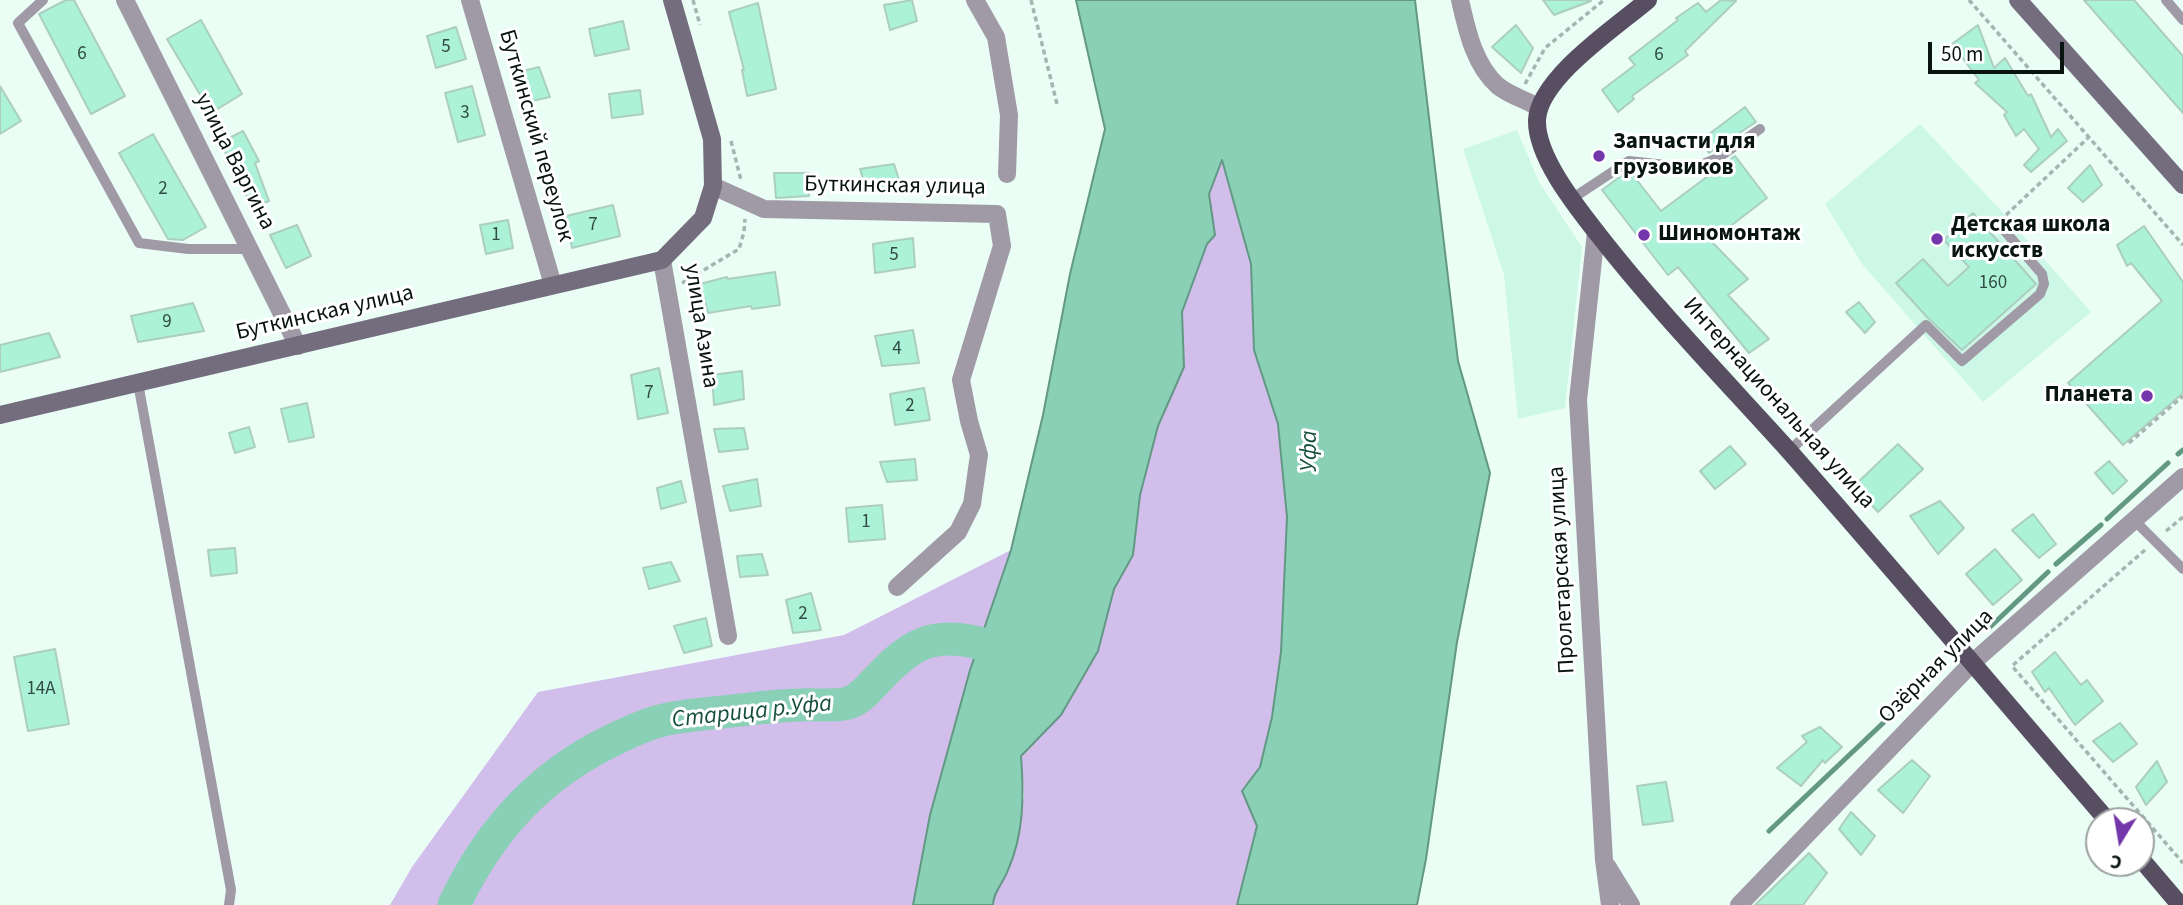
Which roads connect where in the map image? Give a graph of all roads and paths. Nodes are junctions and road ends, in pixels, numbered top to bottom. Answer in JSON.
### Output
{"nodes":[{"id":1,"x":43,"y":0,"type":"edge"},
{"id":2,"x":125,"y":0,"type":"edge"},
{"id":3,"x":470,"y":0,"type":"edge"},
{"id":4,"x":672,"y":0,"type":"edge"},
{"id":5,"x":975,"y":0,"type":"edge"},
{"id":6,"x":1031,"y":0,"type":"edge"},
{"id":7,"x":1460,"y":0,"type":"edge"},
{"id":8,"x":1604,"y":0,"type":"edge"},
{"id":9,"x":1648,"y":0,"type":"edge"},
{"id":10,"x":1969,"y":0,"type":"edge"},
{"id":11,"x":2018,"y":0,"type":"edge"},
{"id":12,"x":2166,"y":0,"type":"edge"},
{"id":13,"x":2183,"y":20,"type":"edge"},
{"id":14,"x":1519,"y":96,"type":"junction"},
{"id":15,"x":1058,"y":104,"type":"dead end"},
{"id":16,"x":1538,"y":107,"type":"junction"},
{"id":17,"x":1760,"y":129,"type":"dead end"},
{"id":18,"x":2089,"y":137,"type":"junction"},
{"id":19,"x":1007,"y":174,"type":"dead end"},
{"id":20,"x":713,"y":186,"type":"junction"},
{"id":21,"x":2183,"y":186,"type":"edge"},
{"id":22,"x":1573,"y":198,"type":"junction"},
{"id":23,"x":1997,"y":222,"type":"joint"},
{"id":24,"x":1596,"y":232,"type":"junction"},
{"id":25,"x":2183,"y":245,"type":"edge"},
{"id":26,"x":250,"y":249,"type":"junction"},
{"id":27,"x":662,"y":260,"type":"junction"},
{"id":28,"x":553,"y":285,"type":"junction"},
{"id":29,"x":298,"y":346,"type":"junction"},
{"id":30,"x":138,"y":383,"type":"junction"},
{"id":31,"x":2183,"y":396,"type":"edge"},
{"id":32,"x":0,"y":415,"type":"edge"},
{"id":33,"x":2129,"y":443,"type":"dead end"},
{"id":34,"x":1789,"y":451,"type":"junction"},
{"id":35,"x":2183,"y":477,"type":"edge"},
{"id":36,"x":2183,"y":516,"type":"edge"},
{"id":37,"x":2133,"y":519,"type":"junction"},
{"id":38,"x":2155,"y":541,"type":"junction"},
{"id":39,"x":2183,"y":569,"type":"edge"},
{"id":40,"x":897,"y":587,"type":"dead end"},
{"id":41,"x":728,"y":636,"type":"dead end"},
{"id":42,"x":1972,"y":663,"type":"junction"},
{"id":43,"x":2096,"y":807,"type":"edge"},
{"id":44,"x":1604,"y":860,"type":"junction"},
{"id":45,"x":2183,"y":863,"type":"edge"},
{"id":46,"x":2155,"y":876,"type":"edge"},
{"id":47,"x":229,"y":905,"type":"edge"},
{"id":48,"x":1610,"y":905,"type":"edge"},
{"id":49,"x":1631,"y":905,"type":"edge"},
{"id":50,"x":1739,"y":905,"type":"edge"},
{"id":51,"x":2180,"y":905,"type":"edge"}],
"edges":[{"from":1,"to":26,"type":"lane"},
{"from":2,"to":26,"type":"street","name":"улица Варгина"},
{"from":3,"to":28,"type":"street","name":"Буткинский переулок"},
{"from":4,"to":20,"type":"street","name":"улица Азина"},
{"from":5,"to":19,"type":"street"},
{"from":6,"to":15,"type":"path"},
{"from":7,"to":14,"type":"street"},
{"from":8,"to":14,"type":"path"},
{"from":9,"to":16,"type":"main road"},
{"from":10,"to":18,"type":"path"},
{"from":11,"to":21,"type":"street"},
{"from":12,"to":13,"type":"lane"},
{"from":14,"to":16,"type":"street"},
{"from":16,"to":22,"type":"main road","name":"Интернациональная улица"},
{"from":17,"to":22,"type":"lane"},
{"from":18,"to":23,"type":"path"},
{"from":18,"to":25,"type":"path"},
{"from":20,"to":27,"type":"street","name":"улица Азина"},
{"from":20,"to":40,"type":"street","name":"Буткинская улица"},
{"from":22,"to":24,"type":"main road","name":"Интернациональная улица"},
{"from":23,"to":34,"type":"lane"},
{"from":24,"to":34,"type":"main road","name":"Интернациональная улица"},
{"from":24,"to":44,"type":"street","name":"Пролетарская улица"},
{"from":26,"to":29,"type":"street","name":"улица Варгина"},
{"from":27,"to":28,"type":"street","name":"Буткинская улица"},
{"from":27,"to":41,"type":"street","name":"улица Азина"},
{"from":28,"to":29,"type":"street","name":"Буткинская улица"},
{"from":29,"to":30,"type":"street","name":"Буткинская улица"},
{"from":30,"to":32,"type":"street","name":"Буткинская улица"},
{"from":30,"to":47,"type":"lane"},
{"from":31,"to":33,"type":"path"},
{"from":34,"to":42,"type":"main road","name":"Интернациональная улица"},
{"from":35,"to":37,"type":"street","name":"Озёрная улица"},
{"from":36,"to":38,"type":"path"},
{"from":37,"to":38,"type":"lane"},
{"from":37,"to":42,"type":"street","name":"Озёрная улица"},
{"from":38,"to":39,"type":"lane"},
{"from":38,"to":45,"type":"path"},
{"from":42,"to":43,"type":"main road","name":"Интернациональная улица"},
{"from":42,"to":50,"type":"street","name":"Озёрная улица"},
{"from":44,"to":48,"type":"street","name":"Пролетарская улица"},
{"from":44,"to":49,"type":"street"},
{"from":46,"to":51,"type":"main road"}]}
